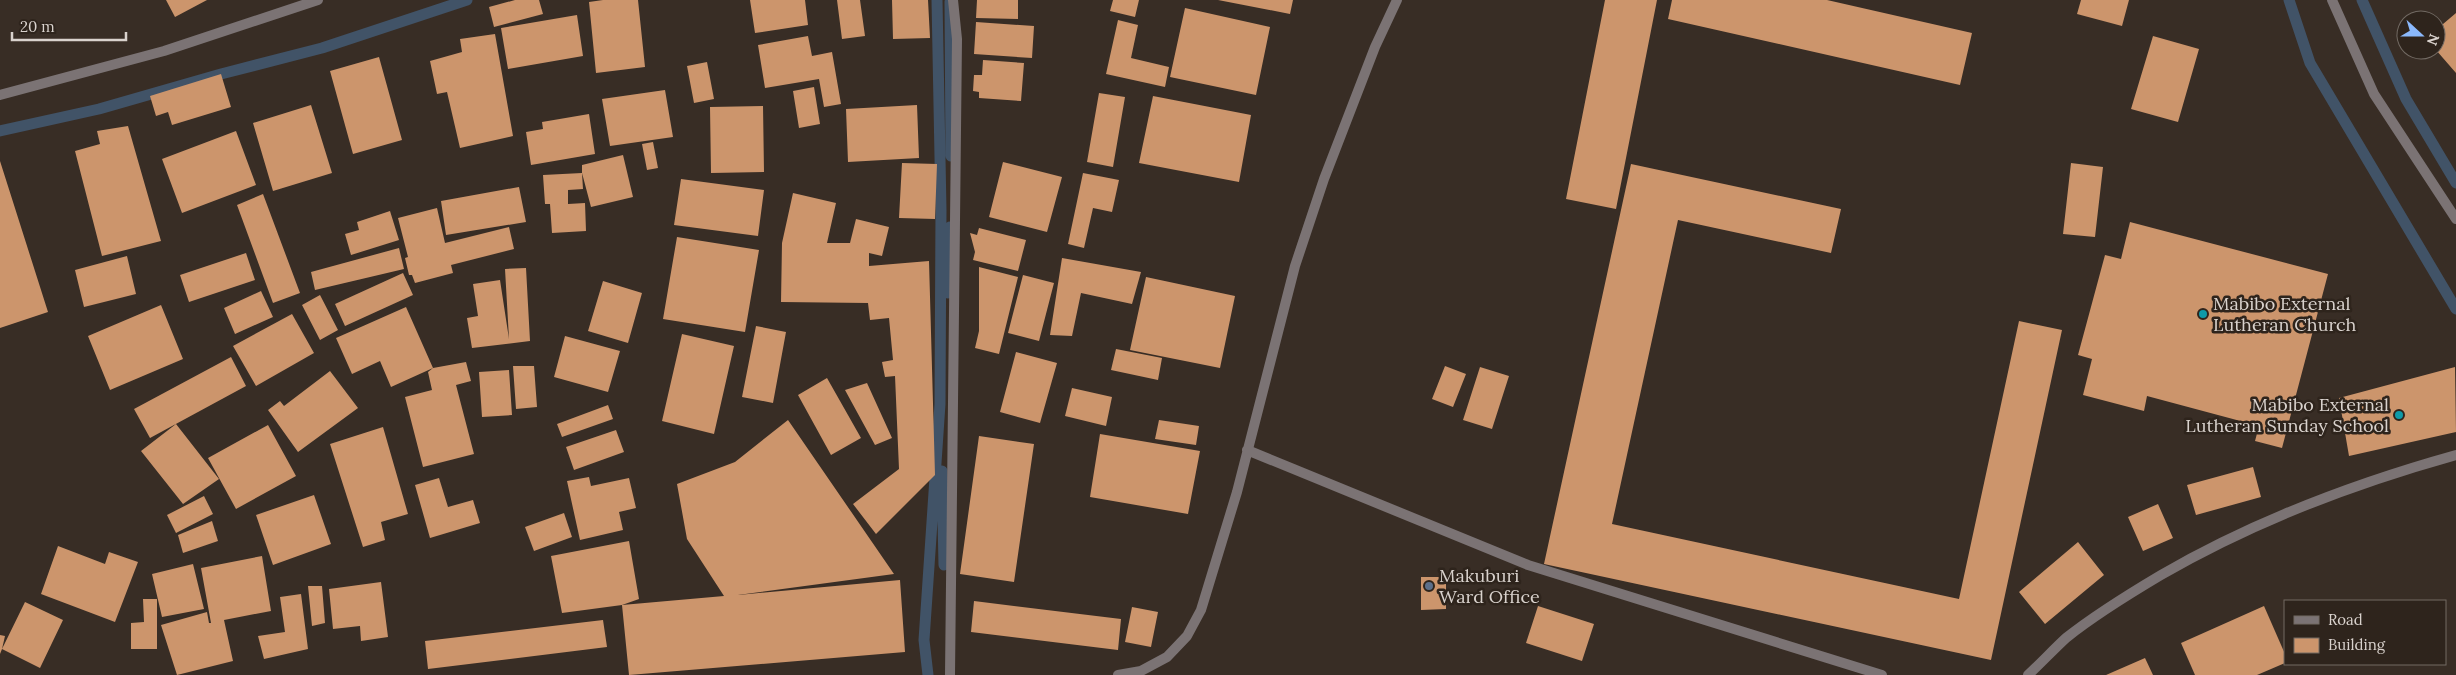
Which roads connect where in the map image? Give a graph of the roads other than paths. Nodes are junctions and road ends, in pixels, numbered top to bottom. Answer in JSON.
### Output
{"nodes":[{"id":1,"x":318,"y":0,"type":"edge"},
{"id":2,"x":953,"y":0,"type":"edge"},
{"id":3,"x":1397,"y":0,"type":"edge"},
{"id":4,"x":2332,"y":0,"type":"edge"},
{"id":5,"x":0,"y":95,"type":"edge"},
{"id":6,"x":2456,"y":219,"type":"edge"},
{"id":7,"x":1248,"y":450,"type":"junction"},
{"id":8,"x":2456,"y":455,"type":"edge"},
{"id":9,"x":950,"y":675,"type":"edge"},
{"id":10,"x":1118,"y":675,"type":"edge"},
{"id":11,"x":1882,"y":675,"type":"edge"},
{"id":12,"x":2028,"y":675,"type":"edge"}],
"edges":[{"from":1,"to":5,"type":"street"},
{"from":2,"to":9,"type":"street"},
{"from":3,"to":7,"type":"street"},
{"from":4,"to":6,"type":"street"},
{"from":7,"to":10,"type":"street"},
{"from":7,"to":11,"type":"street"},
{"from":8,"to":12,"type":"street"}]}
